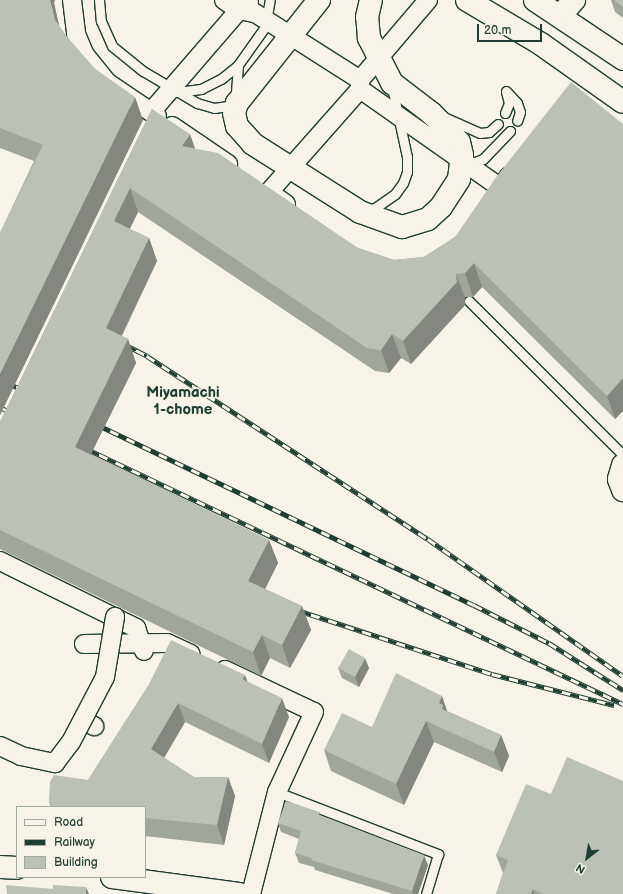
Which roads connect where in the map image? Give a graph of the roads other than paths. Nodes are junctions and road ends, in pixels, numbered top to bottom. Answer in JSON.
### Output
{"nodes":[{"id":1,"x":72,"y":0,"type":"edge"},
{"id":2,"x":99,"y":0,"type":"edge"},
{"id":3,"x":224,"y":0,"type":"edge"},
{"id":4,"x":270,"y":0,"type":"edge"},
{"id":5,"x":318,"y":0,"type":"edge"},
{"id":6,"x":371,"y":0,"type":"edge"},
{"id":7,"x":428,"y":0,"type":"edge"},
{"id":8,"x":467,"y":0,"type":"edge"},
{"id":9,"x":535,"y":0,"type":"edge"},
{"id":10,"x":245,"y":5,"type":"edge"},
{"id":11,"x":568,"y":8,"type":"edge"},
{"id":12,"x":623,"y":59,"type":"edge"},
{"id":13,"x":238,"y":65,"type":"junction"},
{"id":14,"x":392,"y":83,"type":"junction"},
{"id":15,"x":360,"y":85,"type":"junction"},
{"id":16,"x":177,"y":92,"type":"junction"},
{"id":17,"x":623,"y":102,"type":"edge"},
{"id":18,"x":237,"y":103,"type":"junction"},
{"id":19,"x":431,"y":113,"type":"junction"},
{"id":20,"x":505,"y":113,"type":"dead end"},
{"id":21,"x":154,"y":114,"type":"junction"},
{"id":22,"x":517,"y":121,"type":"dead end"},
{"id":23,"x":498,"y":124,"type":"dead end"},
{"id":24,"x":510,"y":131,"type":"dead end"},
{"id":25,"x":150,"y":134,"type":"edge"},
{"id":26,"x":462,"y":168,"type":"junction"},
{"id":27,"x":256,"y":183,"type":"junction"},
{"id":28,"x":501,"y":188,"type":"edge"},
{"id":29,"x":360,"y":212,"type":"junction"},
{"id":30,"x":301,"y":214,"type":"edge"},
{"id":31,"x":469,"y":301,"type":"dead end"},
{"id":32,"x":623,"y":454,"type":"edge"},
{"id":33,"x":623,"y":465,"type":"edge"},
{"id":34,"x":623,"y":490,"type":"edge"},
{"id":35,"x":0,"y":561,"type":"edge"},
{"id":36,"x":115,"y":617,"type":"junction"},
{"id":37,"x":84,"y":644,"type":"dead end"},
{"id":38,"x":144,"y":651,"type":"dead end"},
{"id":39,"x":0,"y":746,"type":"edge"},
{"id":40,"x":277,"y":792,"type":"junction"},
{"id":41,"x":0,"y":867,"type":"edge"},
{"id":42,"x":16,"y":868,"type":"edge"},
{"id":43,"x":119,"y":878,"type":"edge"},
{"id":44,"x":239,"y":894,"type":"edge"},
{"id":45,"x":251,"y":894,"type":"edge"},
{"id":46,"x":426,"y":894,"type":"edge"}],
"edges":[{"from":1,"to":21,"type":"street"},
{"from":2,"to":16,"type":"lane"},
{"from":3,"to":10,"type":"street"},
{"from":4,"to":13,"type":"lane"},
{"from":5,"to":18,"type":"street"},
{"from":6,"to":14,"type":"street"},
{"from":7,"to":15,"type":"street"},
{"from":8,"to":17,"type":"street"},
{"from":9,"to":11,"type":"street"},
{"from":10,"to":15,"type":"street"},
{"from":10,"to":21,"type":"street"},
{"from":11,"to":12,"type":"street"},
{"from":13,"to":16,"type":"lane"},
{"from":13,"to":18,"type":"lane"},
{"from":14,"to":19,"type":"street"},
{"from":14,"to":29,"type":"lane"},
{"from":15,"to":27,"type":"street"},
{"from":15,"to":28,"type":"street"},
{"from":16,"to":18,"type":"lane"},
{"from":18,"to":29,"type":"street"},
{"from":19,"to":23,"type":"lane"},
{"from":19,"to":26,"type":"street"},
{"from":20,"to":22,"type":"lane"},
{"from":21,"to":25,"type":"street"},
{"from":21,"to":27,"type":"street"},
{"from":24,"to":26,"type":"lane"},
{"from":26,"to":29,"type":"street"},
{"from":27,"to":30,"type":"street"},
{"from":31,"to":32,"type":"lane"},
{"from":33,"to":34,"type":"street"},
{"from":35,"to":36,"type":"street"},
{"from":36,"to":38,"type":"street"},
{"from":36,"to":39,"type":"street","bridge":true},
{"from":37,"to":40,"type":"street"},
{"from":40,"to":45,"type":"street"},
{"from":40,"to":46,"type":"lane"},
{"from":41,"to":42,"type":"street"},
{"from":43,"to":44,"type":"street"}]}
